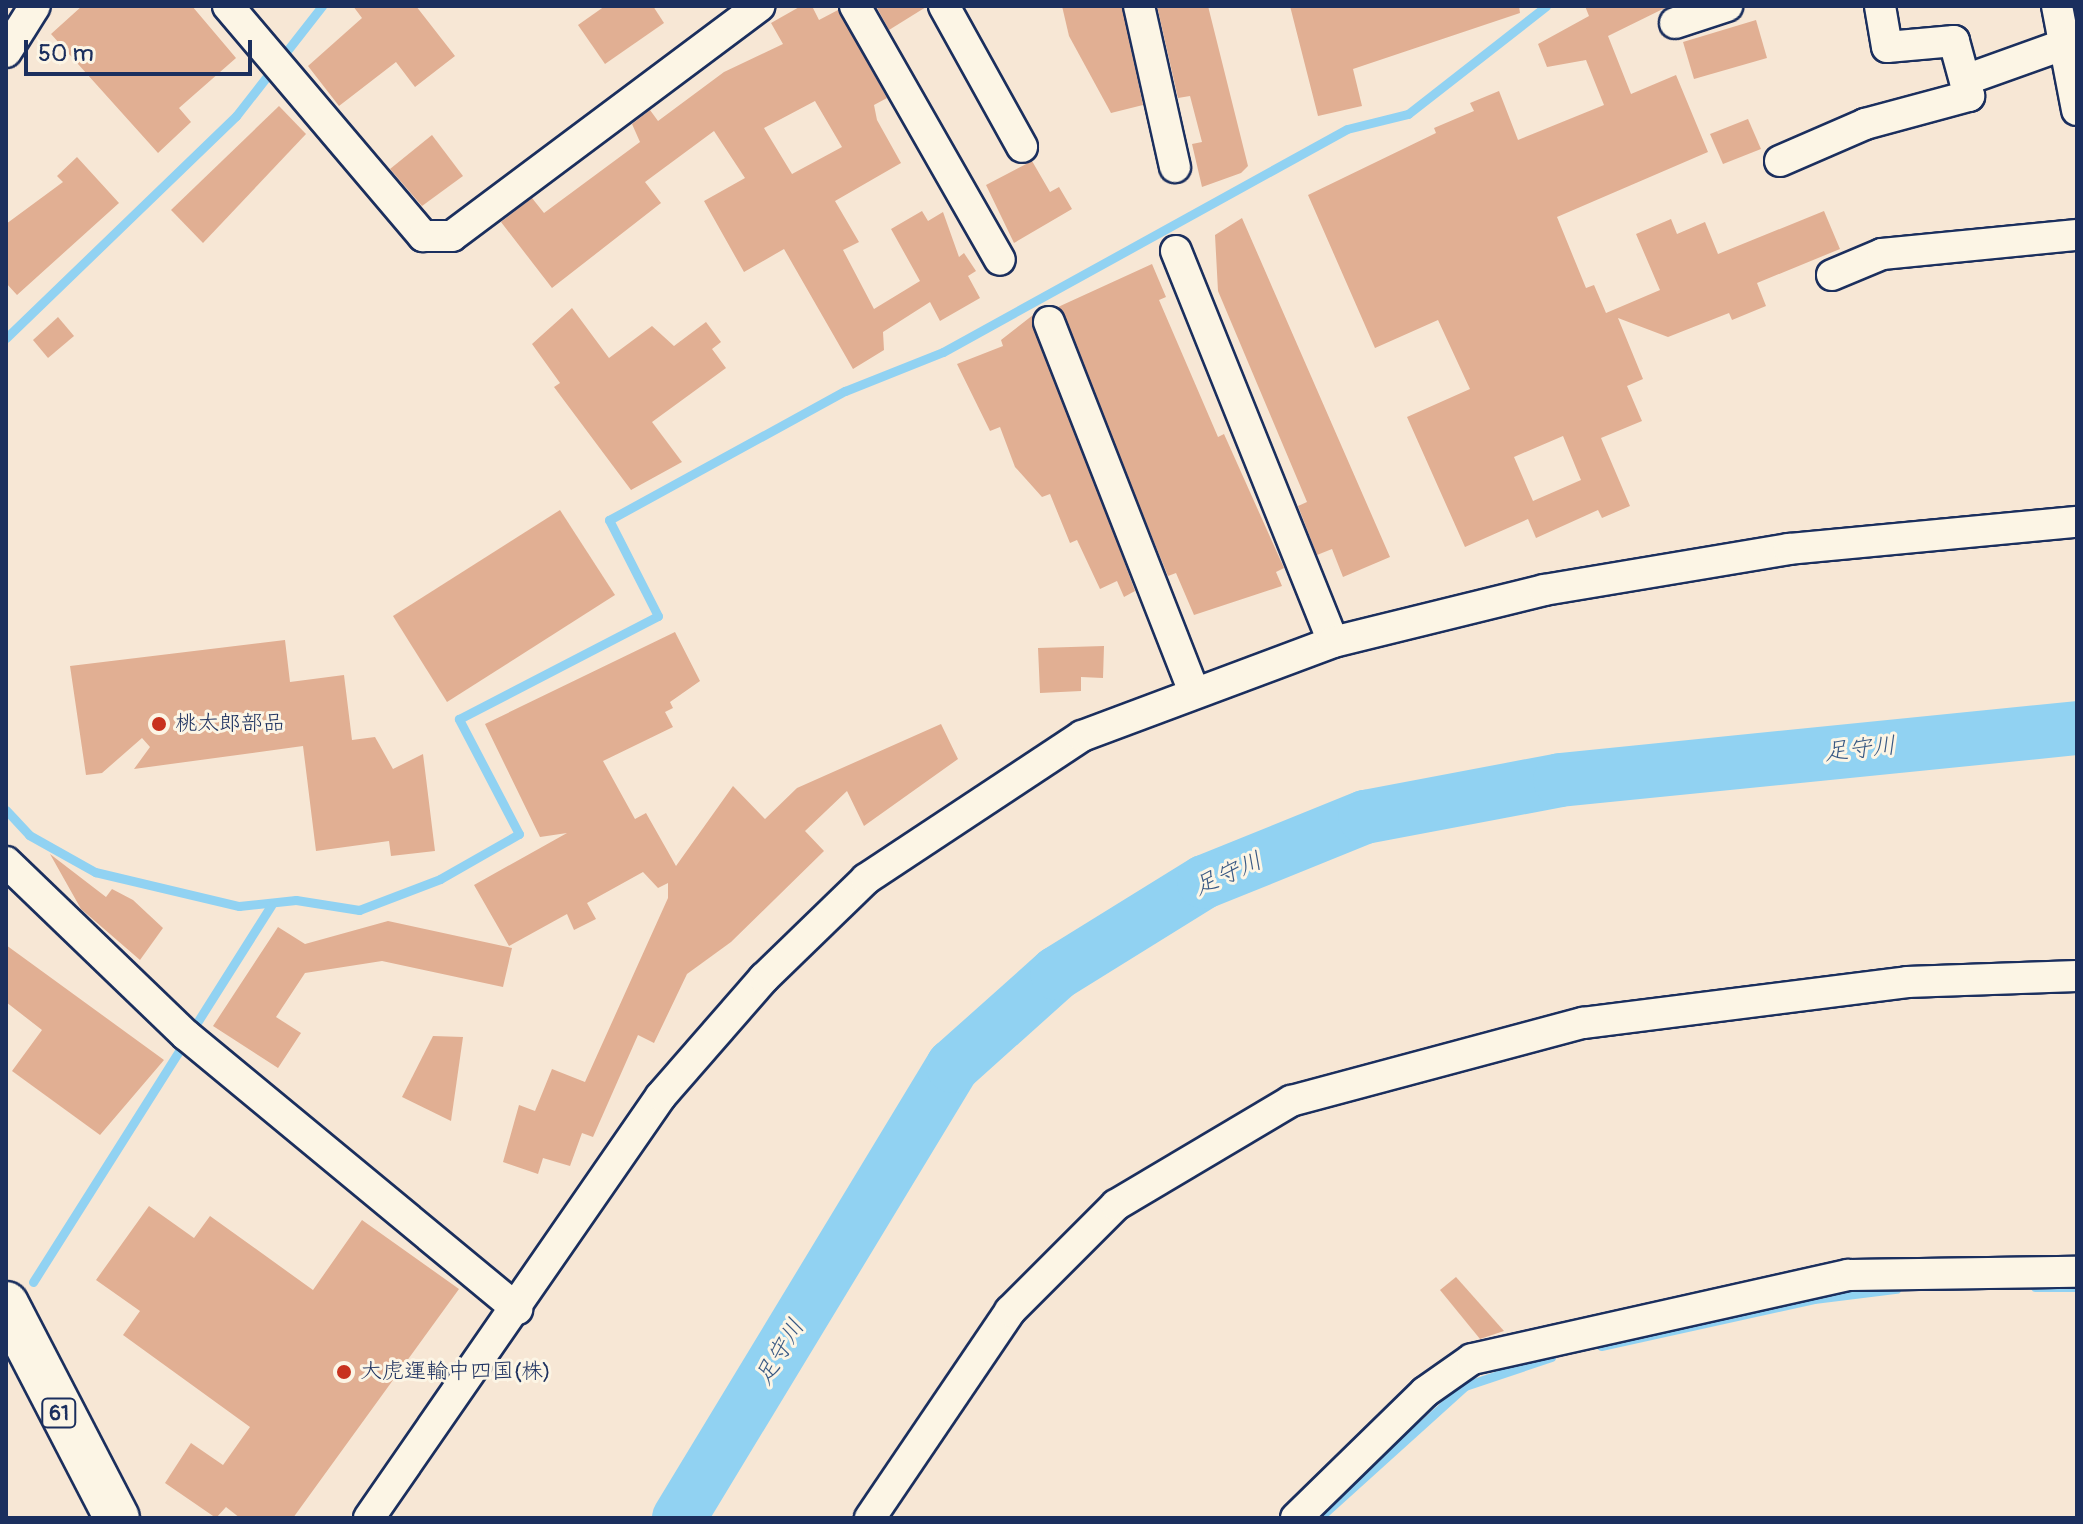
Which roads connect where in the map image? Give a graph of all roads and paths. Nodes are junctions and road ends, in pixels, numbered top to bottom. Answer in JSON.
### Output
{"nodes":[{"id":1,"x":35,"y":6,"type":"edge"},
{"id":2,"x":228,"y":6,"type":"edge"},
{"id":3,"x":759,"y":6,"type":"edge"},
{"id":4,"x":855,"y":6,"type":"edge"},
{"id":5,"x":944,"y":6,"type":"edge"},
{"id":6,"x":1139,"y":6,"type":"edge"},
{"id":7,"x":1727,"y":6,"type":"edge"},
{"id":8,"x":1880,"y":6,"type":"edge"},
{"id":9,"x":2057,"y":6,"type":"edge"},
{"id":10,"x":1675,"y":23,"type":"dead end"},
{"id":11,"x":2072,"y":42,"type":"edge"},
{"id":12,"x":6,"y":52,"type":"edge"},
{"id":13,"x":1965,"y":80,"type":"junction"},
{"id":14,"x":2077,"y":110,"type":"edge"},
{"id":15,"x":1022,"y":147,"type":"dead end"},
{"id":16,"x":1780,"y":161,"type":"dead end"},
{"id":17,"x":1175,"y":167,"type":"dead end"},
{"id":18,"x":2077,"y":235,"type":"edge"},
{"id":19,"x":1176,"y":251,"type":"dead end"},
{"id":20,"x":1000,"y":260,"type":"dead end"},
{"id":21,"x":1832,"y":275,"type":"dead end"},
{"id":22,"x":1049,"y":322,"type":"dead end"},
{"id":23,"x":2077,"y":522,"type":"edge"},
{"id":24,"x":1333,"y":642,"type":"junction"},
{"id":25,"x":1193,"y":689,"type":"junction"},
{"id":26,"x":6,"y":862,"type":"edge"},
{"id":27,"x":2077,"y":976,"type":"edge"},
{"id":28,"x":2077,"y":1272,"type":"edge"},
{"id":29,"x":6,"y":1304,"type":"edge"},
{"id":30,"x":517,"y":1309,"type":"junction"},
{"id":31,"x":117,"y":1518,"type":"edge"},
{"id":32,"x":369,"y":1518,"type":"edge"},
{"id":33,"x":870,"y":1518,"type":"edge"},
{"id":34,"x":1296,"y":1518,"type":"edge"}],
"edges":[{"from":1,"to":12,"type":"street"},
{"from":2,"to":3,"type":"street"},
{"from":4,"to":20,"type":"street"},
{"from":5,"to":15,"type":"street"},
{"from":6,"to":17,"type":"street"},
{"from":7,"to":10,"type":"street"},
{"from":8,"to":13,"type":"street"},
{"from":9,"to":11,"type":"street"},
{"from":11,"to":13,"type":"street"},
{"from":11,"to":14,"type":"street"},
{"from":13,"to":16,"type":"street"},
{"from":18,"to":21,"type":"street"},
{"from":19,"to":24,"type":"street"},
{"from":22,"to":25,"type":"street"},
{"from":23,"to":24,"type":"street"},
{"from":24,"to":25,"type":"street"},
{"from":25,"to":30,"type":"street"},
{"from":26,"to":30,"type":"street"},
{"from":27,"to":33,"type":"street"},
{"from":28,"to":34,"type":"street"},
{"from":29,"to":31,"type":"main road","number":"61"},
{"from":30,"to":32,"type":"street"}]}
